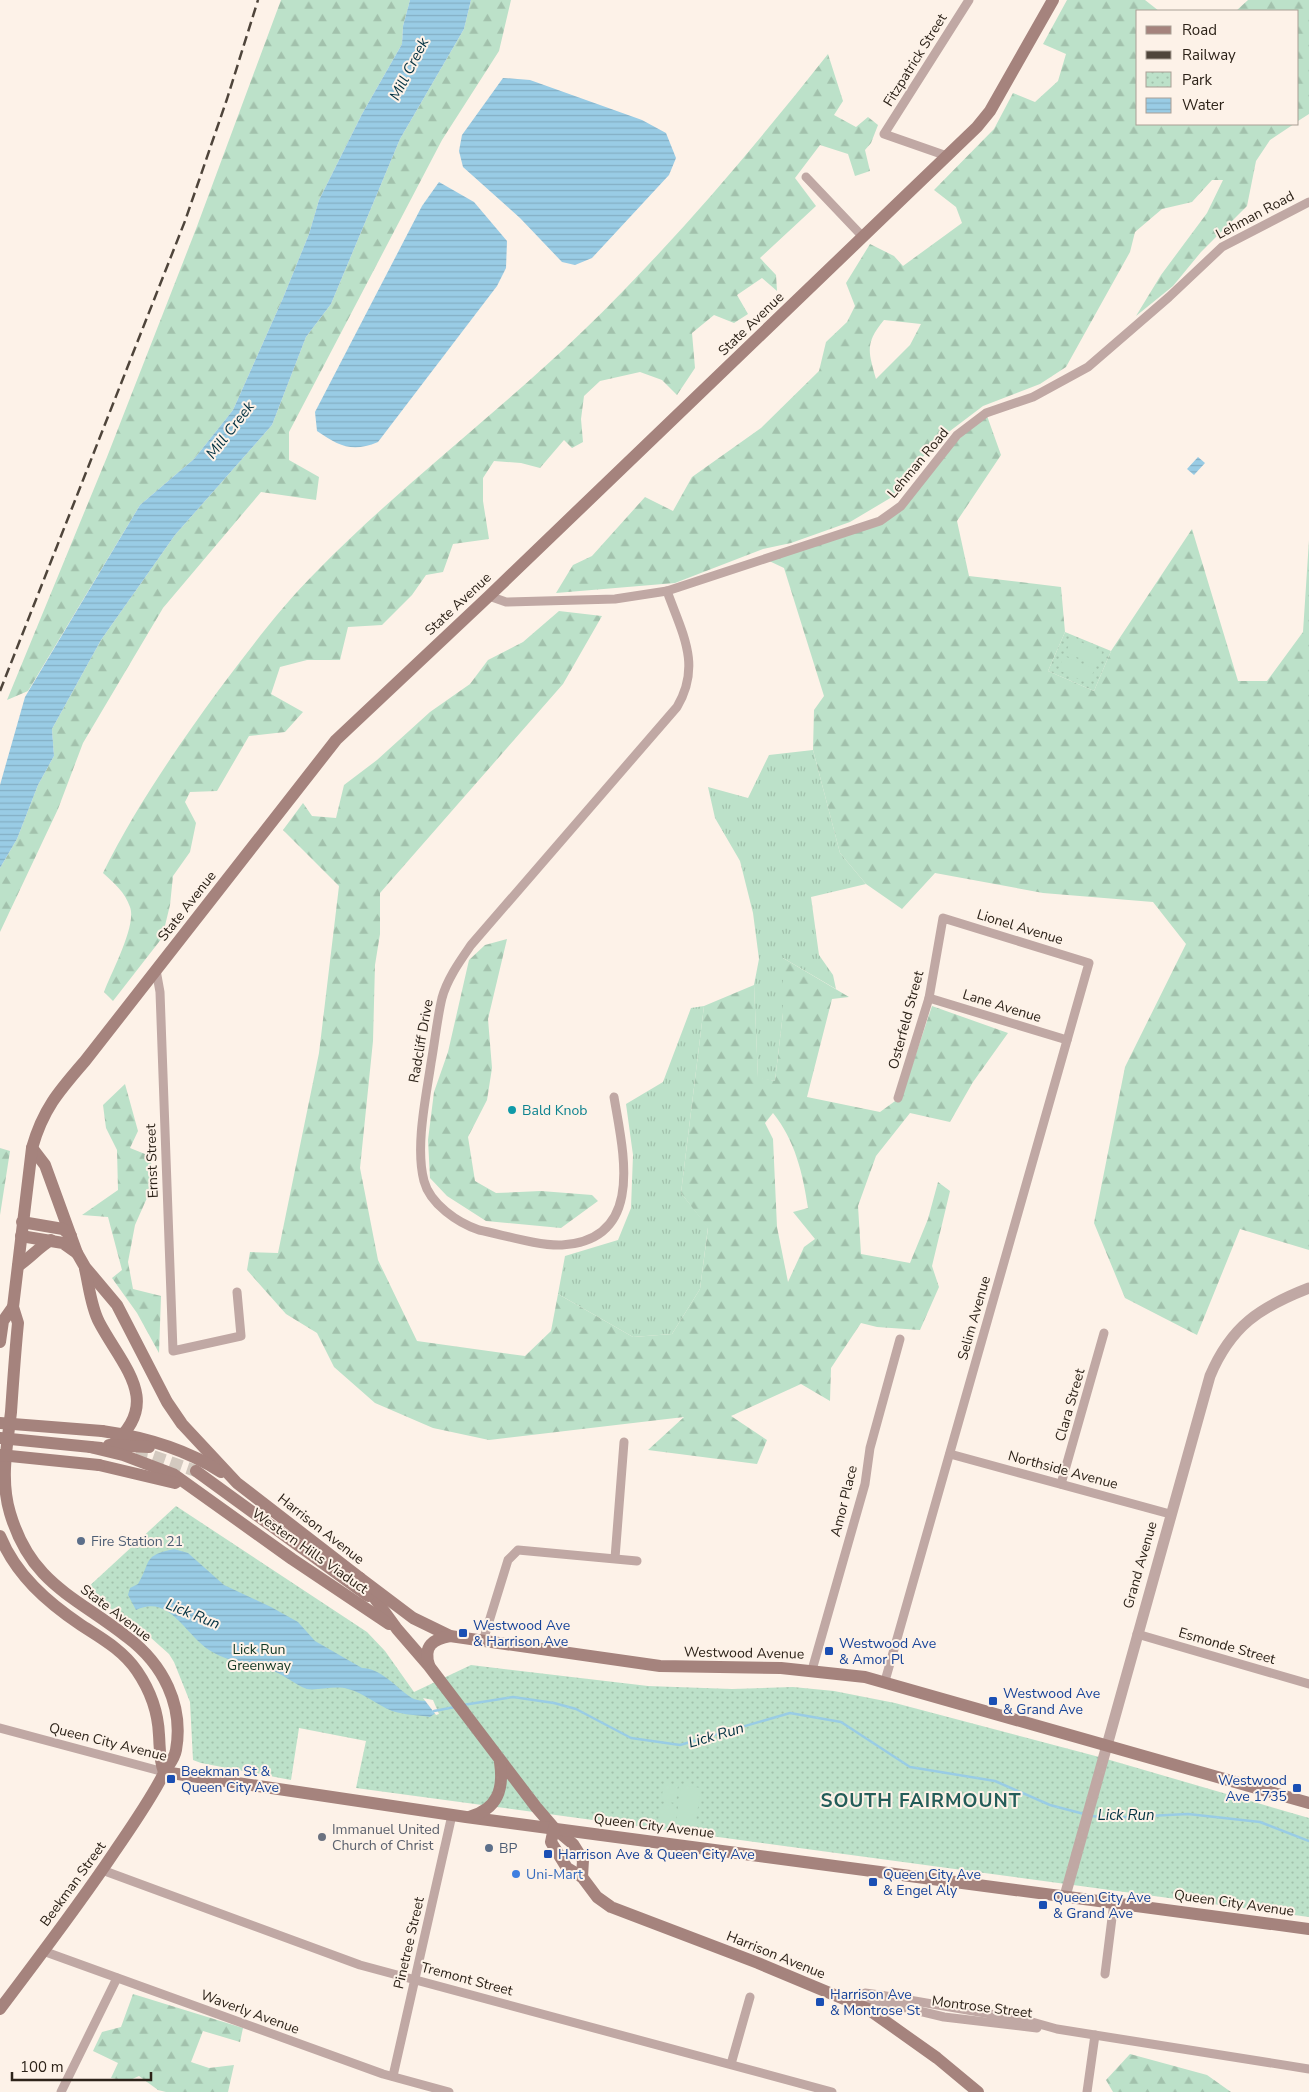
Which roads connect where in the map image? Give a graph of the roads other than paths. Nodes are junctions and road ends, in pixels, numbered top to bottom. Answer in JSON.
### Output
{"nodes":[{"id":1,"x":969,"y":0,"type":"edge"},
{"id":2,"x":1053,"y":0,"type":"edge"},
{"id":3,"x":946,"y":156,"type":"junction"},
{"id":4,"x":806,"y":177,"type":"dead end"},
{"id":5,"x":1309,"y":202,"type":"edge"},
{"id":6,"x":863,"y":236,"type":"junction"},
{"id":7,"x":667,"y":591,"type":"junction"},
{"id":8,"x":489,"y":596,"type":"junction"},
{"id":9,"x":943,"y":918,"type":"joint"},
{"id":10,"x":1089,"y":963,"type":"joint"},
{"id":11,"x":156,"y":970,"type":"junction"},
{"id":12,"x":929,"y":998,"type":"junction"},
{"id":13,"x":1067,"y":1040,"type":"junction"},
{"id":14,"x":614,"y":1097,"type":"dead end"},
{"id":15,"x":898,"y":1098,"type":"dead end"},
{"id":16,"x":32,"y":1148,"type":"junction"},
{"id":17,"x":22,"y":1222,"type":"junction"},
{"id":18,"x":21,"y":1236,"type":"junction"},
{"id":19,"x":71,"y":1236,"type":"junction"},
{"id":20,"x":51,"y":1240,"type":"junction"},
{"id":21,"x":77,"y":1253,"type":"junction"},
{"id":22,"x":18,"y":1266,"type":"junction"},
{"id":23,"x":85,"y":1267,"type":"junction"},
{"id":24,"x":1309,"y":1288,"type":"edge"},
{"id":25,"x":237,"y":1292,"type":"dead end"},
{"id":26,"x":13,"y":1307,"type":"junction"},
{"id":27,"x":1104,"y":1333,"type":"dead end"},
{"id":28,"x":900,"y":1339,"type":"dead end"},
{"id":29,"x":0,"y":1342,"type":"edge"},
{"id":30,"x":0,"y":1424,"type":"edge"},
{"id":31,"x":125,"y":1434,"type":"junction"},
{"id":32,"x":0,"y":1439,"type":"edge"},
{"id":33,"x":624,"y":1442,"type":"dead end"},
{"id":34,"x":83,"y":1446,"type":"junction"},
{"id":35,"x":107,"y":1446,"type":"junction"},
{"id":36,"x":179,"y":1451,"type":"junction"},
{"id":37,"x":950,"y":1454,"type":"junction"},
{"id":38,"x":0,"y":1455,"type":"edge"},
{"id":39,"x":196,"y":1471,"type":"tunnel mouth"},
{"id":40,"x":237,"y":1484,"type":"junction"},
{"id":41,"x":1061,"y":1484,"type":"junction"},
{"id":42,"x":187,"y":1485,"type":"junction"},
{"id":43,"x":1170,"y":1514,"type":"junction"},
{"id":44,"x":0,"y":1536,"type":"edge"},
{"id":45,"x":615,"y":1558,"type":"junction"},
{"id":46,"x":637,"y":1561,"type":"dead end"},
{"id":47,"x":360,"y":1578,"type":"junction"},
{"id":48,"x":378,"y":1604,"type":"junction"},
{"id":49,"x":397,"y":1629,"type":"junction"},
{"id":50,"x":1136,"y":1634,"type":"junction"},
{"id":51,"x":450,"y":1636,"type":"junction"},
{"id":52,"x":483,"y":1641,"type":"junction"},
{"id":53,"x":429,"y":1666,"type":"junction"},
{"id":54,"x":812,"y":1670,"type":"junction"},
{"id":55,"x":885,"y":1681,"type":"junction"},
{"id":56,"x":1309,"y":1684,"type":"edge"},
{"id":57,"x":0,"y":1728,"type":"edge"},
{"id":58,"x":1107,"y":1746,"type":"junction"},
{"id":59,"x":500,"y":1761,"type":"junction"},
{"id":60,"x":164,"y":1772,"type":"junction"},
{"id":61,"x":1309,"y":1803,"type":"edge"},
{"id":62,"x":452,"y":1815,"type":"junction"},
{"id":63,"x":466,"y":1817,"type":"junction"},
{"id":64,"x":554,"y":1828,"type":"junction"},
{"id":65,"x":102,"y":1870,"type":"junction"},
{"id":66,"x":582,"y":1877,"type":"junction"},
{"id":67,"x":1065,"y":1896,"type":"junction"},
{"id":68,"x":1114,"y":1902,"type":"junction"},
{"id":69,"x":1309,"y":1928,"type":"edge"},
{"id":70,"x":43,"y":1951,"type":"junction"},
{"id":71,"x":1105,"y":1974,"type":"dead end"},
{"id":72,"x":117,"y":1978,"type":"junction"},
{"id":73,"x":415,"y":1979,"type":"junction"},
{"id":74,"x":750,"y":1997,"type":"dead end"},
{"id":75,"x":849,"y":2000,"type":"junction"},
{"id":76,"x":0,"y":2009,"type":"edge"},
{"id":77,"x":1096,"y":2035,"type":"junction"},
{"id":78,"x":731,"y":2064,"type":"junction"},
{"id":79,"x":1309,"y":2069,"type":"edge"},
{"id":80,"x":393,"y":2076,"type":"junction"},
{"id":81,"x":61,"y":2092,"type":"edge"},
{"id":82,"x":448,"y":2092,"type":"edge"},
{"id":83,"x":832,"y":2092,"type":"edge"},
{"id":84,"x":978,"y":2092,"type":"edge"},
{"id":85,"x":1087,"y":2092,"type":"edge"}],
"edges":[{"from":1,"to":3,"type":"street","name":"Fitzpatrick Street"},
{"from":2,"to":3,"type":"main road","name":"State Avenue"},
{"from":3,"to":6,"type":"main road","name":"State Avenue"},
{"from":4,"to":6,"type":"street"},
{"from":5,"to":7,"type":"street","name":"Lehman Road"},
{"from":6,"to":8,"type":"main road","name":"State Avenue"},
{"from":7,"to":8,"type":"street","name":"Lehman Road"},
{"from":7,"to":14,"type":"street","name":"Radcliff Drive"},
{"from":8,"to":11,"type":"main road","name":"State Avenue"},
{"from":9,"to":10,"type":"street","name":"Lionel Avenue"},
{"from":9,"to":12,"type":"street","name":"Osterfeld Street"},
{"from":10,"to":13,"type":"street","name":"Selim Avenue"},
{"from":11,"to":16,"type":"main road","name":"State Avenue"},
{"from":11,"to":25,"type":"street","name":"Ernst Street"},
{"from":12,"to":13,"type":"street","name":"Lane Avenue"},
{"from":12,"to":15,"type":"street","name":"Osterfeld Street"},
{"from":13,"to":37,"type":"street","name":"Selim Avenue"},
{"from":16,"to":17,"type":"main road","name":"State Avenue"},
{"from":16,"to":19,"type":"main road","name":"Harrison Avenue"},
{"from":17,"to":18,"type":"main road","name":"State Avenue"},
{"from":17,"to":19,"type":"main road"},
{"from":18,"to":20,"type":"main road"},
{"from":18,"to":22,"type":"main road","name":"State Avenue"},
{"from":19,"to":21,"type":"main road","name":"Harrison Avenue"},
{"from":20,"to":21,"type":"main road"},
{"from":20,"to":22,"type":"main road"},
{"from":21,"to":23,"type":"main road","name":"Harrison Avenue"},
{"from":22,"to":26,"type":"main road","name":"State Avenue"},
{"from":23,"to":31,"type":"main road"},
{"from":23,"to":40,"type":"main road","name":"Harrison Avenue"},
{"from":24,"to":43,"type":"street","name":"Grand Avenue"},
{"from":26,"to":29,"type":"main road","name":"State Avenue"},
{"from":26,"to":60,"type":"main road","name":"State Avenue"},
{"from":27,"to":41,"type":"street","name":"Clara Street"},
{"from":28,"to":54,"type":"street","name":"Amor Place"},
{"from":30,"to":31,"type":"main road","bridge":true},
{"from":31,"to":35,"type":"main road"},
{"from":31,"to":36,"type":"main road"},
{"from":32,"to":34,"type":"main road","bridge":true},
{"from":32,"to":35,"type":"main road","bridge":true},
{"from":33,"to":45,"type":"street"},
{"from":34,"to":35,"type":"main road","bridge":true},
{"from":34,"to":42,"type":"main road","bridge":true},
{"from":35,"to":36,"type":"main road"},
{"from":36,"to":40,"type":"main road"},
{"from":37,"to":41,"type":"street","name":"Northside Avenue"},
{"from":37,"to":55,"type":"street","name":"Selim Avenue"},
{"from":38,"to":42,"type":"main road","bridge":true},
{"from":39,"to":48,"type":"main road"},
{"from":40,"to":47,"type":"main road","name":"Harrison Avenue"},
{"from":41,"to":43,"type":"street","name":"Northside Avenue"},
{"from":42,"to":49,"type":"main road","name":"Western Hills Viaduct"},
{"from":43,"to":50,"type":"street","name":"Grand Avenue"},
{"from":44,"to":60,"type":"main road","name":"State Avenue"},
{"from":45,"to":46,"type":"street"},
{"from":45,"to":52,"type":"street"},
{"from":47,"to":48,"type":"main road","name":"Harrison Avenue"},
{"from":47,"to":51,"type":"main road","name":"Westwood Avenue"},
{"from":48,"to":49,"type":"main road","name":"Harrison Avenue"},
{"from":49,"to":53,"type":"main road","name":"Harrison Avenue"},
{"from":50,"to":56,"type":"street","name":"Esmonde Street"},
{"from":50,"to":58,"type":"street","name":"Grand Avenue"},
{"from":51,"to":52,"type":"main road","name":"Westwood Avenue"},
{"from":51,"to":53,"type":"main road"},
{"from":52,"to":54,"type":"main road","name":"Westwood Avenue"},
{"from":53,"to":59,"type":"main road","name":"Harrison Avenue"},
{"from":54,"to":55,"type":"main road","name":"Westwood Avenue"},
{"from":55,"to":58,"type":"main road","name":"Westwood Avenue"},
{"from":57,"to":60,"type":"street","name":"Queen City Avenue"},
{"from":58,"to":61,"type":"main road","name":"Westwood Avenue"},
{"from":58,"to":67,"type":"street","name":"Grand Avenue"},
{"from":59,"to":63,"type":"main road"},
{"from":59,"to":64,"type":"main road","name":"Harrison Avenue"},
{"from":60,"to":62,"type":"main road","name":"Queen City Avenue"},
{"from":60,"to":65,"type":"main road","name":"Beekman Street"},
{"from":62,"to":63,"type":"main road","name":"Queen City Avenue"},
{"from":62,"to":73,"type":"street","name":"Pinetree Street"},
{"from":63,"to":64,"type":"main road","name":"Queen City Avenue"},
{"from":64,"to":66,"type":"main road","name":"Harrison Avenue"},
{"from":64,"to":66,"type":"main road","name":"Harrison Avenue"},
{"from":64,"to":67,"type":"main road","name":"Queen City Avenue"},
{"from":65,"to":70,"type":"main road","name":"Beekman Street"},
{"from":65,"to":73,"type":"street","name":"Tremont Street"},
{"from":66,"to":75,"type":"main road","name":"Harrison Avenue"},
{"from":67,"to":68,"type":"main road","name":"Queen City Avenue"},
{"from":68,"to":69,"type":"main road","name":"Queen City Avenue"},
{"from":68,"to":71,"type":"street"},
{"from":70,"to":72,"type":"street","name":"Waverly Avenue"},
{"from":70,"to":76,"type":"main road","name":"Beekman Street"},
{"from":72,"to":80,"type":"street","name":"Waverly Avenue"},
{"from":72,"to":81,"type":"street"},
{"from":73,"to":78,"type":"street","name":"Tremont Street"},
{"from":73,"to":80,"type":"street","name":"Pinetree Street"},
{"from":74,"to":78,"type":"street"},
{"from":75,"to":77,"type":"street","name":"Montrose Street"},
{"from":75,"to":84,"type":"main road","name":"Harrison Avenue"},
{"from":77,"to":79,"type":"street","name":"Montrose Street"},
{"from":77,"to":85,"type":"street"},
{"from":78,"to":83,"type":"street","name":"Tremont Street"},
{"from":80,"to":82,"type":"street","name":"Waverly Avenue"}]}
